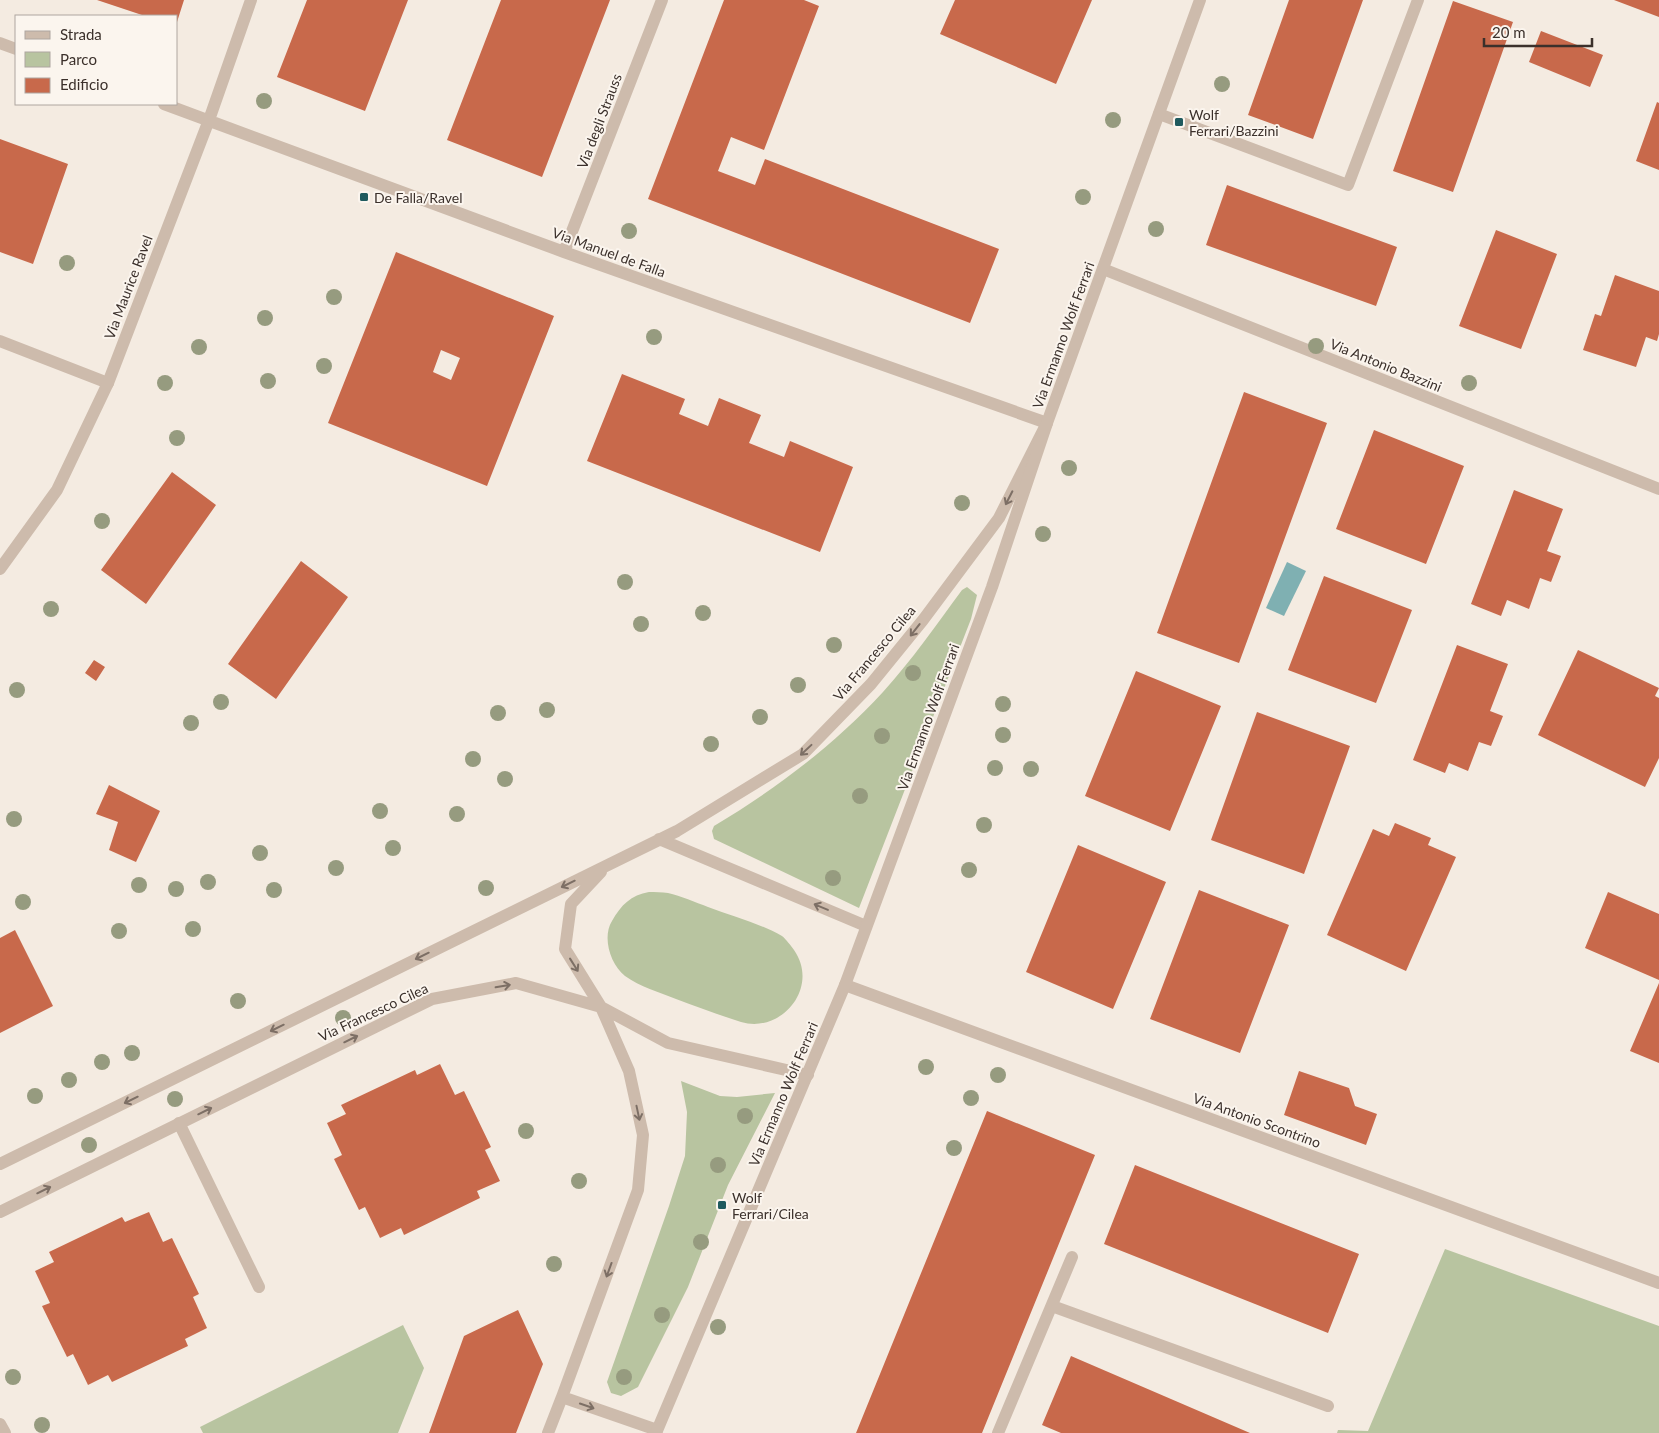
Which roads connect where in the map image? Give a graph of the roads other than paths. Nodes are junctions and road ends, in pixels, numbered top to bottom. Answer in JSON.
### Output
{"nodes":[{"id":1,"x":251,"y":0,"type":"edge"},
{"id":2,"x":662,"y":0,"type":"edge"},
{"id":3,"x":1200,"y":0,"type":"edge"},
{"id":4,"x":1418,"y":0,"type":"edge"},
{"id":5,"x":0,"y":43,"type":"edge"},
{"id":6,"x":15,"y":49,"type":"edge"},
{"id":7,"x":167,"y":105,"type":"edge"},
{"id":8,"x":1159,"y":114,"type":"junction"},
{"id":9,"x":209,"y":120,"type":"junction"},
{"id":10,"x":564,"y":252,"type":"junction"},
{"id":11,"x":1103,"y":269,"type":"junction"},
{"id":12,"x":0,"y":342,"type":"edge"},
{"id":13,"x":108,"y":383,"type":"junction"},
{"id":14,"x":1047,"y":423,"type":"junction"},
{"id":15,"x":1659,"y":489,"type":"edge"},
{"id":16,"x":0,"y":569,"type":"edge"},
{"id":17,"x":659,"y":839,"type":"junction"},
{"id":18,"x":608,"y":864,"type":"junction"},
{"id":19,"x":866,"y":926,"type":"junction"},
{"id":20,"x":844,"y":985,"type":"junction"},
{"id":21,"x":601,"y":1007,"type":"junction"},
{"id":22,"x":808,"y":1075,"type":"junction"},
{"id":23,"x":180,"y":1123,"type":"junction"},
{"id":24,"x":0,"y":1164,"type":"edge"},
{"id":25,"x":0,"y":1212,"type":"edge"},
{"id":26,"x":1072,"y":1257,"type":"dead end"},
{"id":27,"x":1659,"y":1283,"type":"edge"},
{"id":28,"x":259,"y":1287,"type":"dead end"},
{"id":29,"x":1052,"y":1306,"type":"junction"},
{"id":30,"x":562,"y":1397,"type":"junction"},
{"id":31,"x":1328,"y":1406,"type":"dead end"},
{"id":32,"x":0,"y":1424,"type":"edge"},
{"id":33,"x":656,"y":1432,"type":"edge"},
{"id":34,"x":5,"y":1433,"type":"edge"},
{"id":35,"x":548,"y":1433,"type":"edge"},
{"id":36,"x":998,"y":1433,"type":"edge"}],
"edges":[{"from":1,"to":9,"type":"street","name":"Via Maurice Ravel"},
{"from":2,"to":10,"type":"street","name":"Via degli Strauss"},
{"from":3,"to":8,"type":"street","name":"Via Ermanno Wolf Ferrari"},
{"from":4,"to":8,"type":"street"},
{"from":5,"to":6,"type":"street"},
{"from":7,"to":9,"type":"street","name":"Via Manuel de Falla"},
{"from":8,"to":11,"type":"street","name":"Via Ermanno Wolf Ferrari"},
{"from":9,"to":10,"type":"street","name":"Via Manuel de Falla"},
{"from":9,"to":13,"type":"street","name":"Via Maurice Ravel"},
{"from":10,"to":14,"type":"street","name":"Via Manuel de Falla"},
{"from":11,"to":14,"type":"street","name":"Via Ermanno Wolf Ferrari"},
{"from":11,"to":15,"type":"street","name":"Via Antonio Bazzini"},
{"from":12,"to":13,"type":"street"},
{"from":13,"to":16,"type":"street","name":"Via Maurice Ravel"},
{"from":14,"to":17,"type":"street","name":"Via Francesco Cilea","one_way":true},
{"from":14,"to":19,"type":"street","name":"Via Ermanno Wolf Ferrari"},
{"from":17,"to":18,"type":"street","name":"Via Francesco Cilea"},
{"from":19,"to":17,"type":"street","one_way":true},
{"from":18,"to":21,"type":"street","one_way":true},
{"from":18,"to":24,"type":"street","name":"Via Francesco Cilea","one_way":true},
{"from":19,"to":20,"type":"street","name":"Via Ermanno Wolf Ferrari"},
{"from":20,"to":22,"type":"street","name":"Via Ermanno Wolf Ferrari"},
{"from":20,"to":27,"type":"street","name":"Via Antonio Scontrino"},
{"from":21,"to":22,"type":"street","name":"Via Francesco Cilea"},
{"from":23,"to":21,"type":"street","name":"Via Francesco Cilea","one_way":true},
{"from":21,"to":30,"type":"street","one_way":true},
{"from":22,"to":33,"type":"street","name":"Via Ermanno Wolf Ferrari"},
{"from":25,"to":23,"type":"street","name":"Via Francesco Cilea","one_way":true},
{"from":23,"to":28,"type":"street"},
{"from":26,"to":29,"type":"street"},
{"from":29,"to":31,"type":"street"},
{"from":29,"to":36,"type":"street"},
{"from":30,"to":33,"type":"street","one_way":true},
{"from":30,"to":35,"type":"street"},
{"from":32,"to":34,"type":"street"}]}
